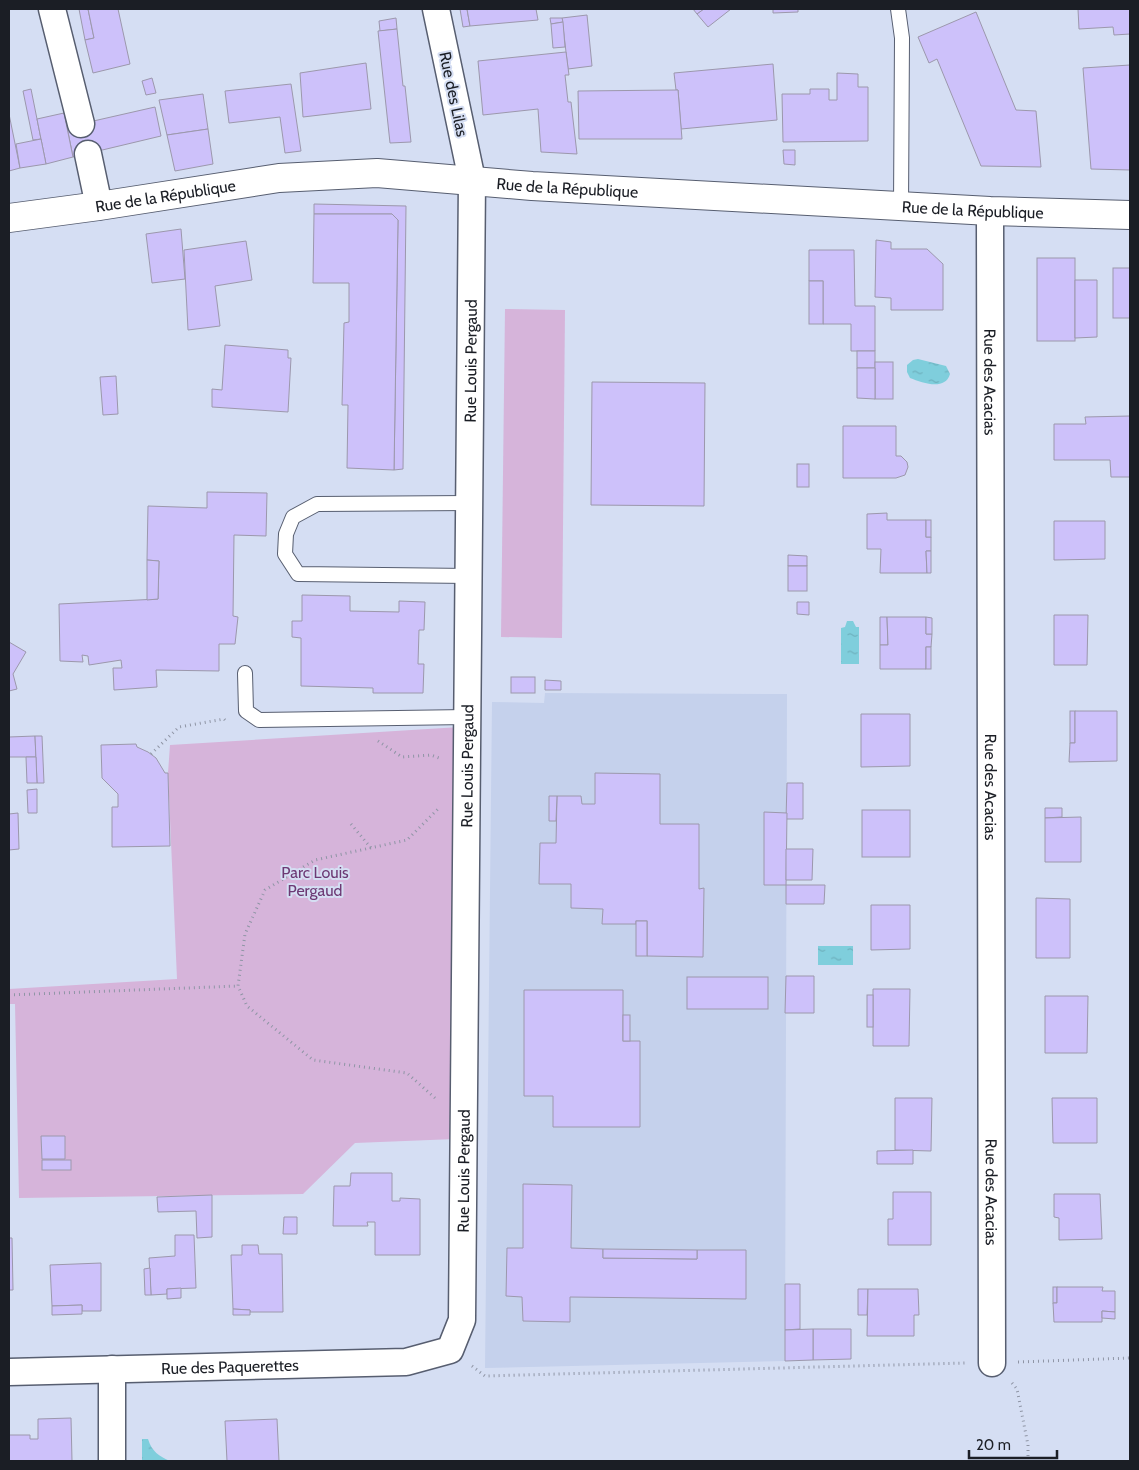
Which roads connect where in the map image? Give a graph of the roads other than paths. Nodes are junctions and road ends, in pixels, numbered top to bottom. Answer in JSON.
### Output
{"nodes":[{"id":1,"x":52,"y":9,"type":"edge"},
{"id":2,"x":436,"y":9,"type":"edge"},
{"id":3,"x":898,"y":9,"type":"edge"},
{"id":4,"x":81,"y":124,"type":"dead end"},
{"id":5,"x":88,"y":154,"type":"dead end"},
{"id":6,"x":472,"y":180,"type":"junction"},
{"id":7,"x":99,"y":206,"type":"junction"},
{"id":8,"x":901,"y":206,"type":"junction"},
{"id":9,"x":990,"y":211,"type":"junction"},
{"id":10,"x":1130,"y":215,"type":"edge"},
{"id":11,"x":9,"y":218,"type":"edge"},
{"id":12,"x":470,"y":503,"type":"junction"},
{"id":13,"x":469,"y":576,"type":"junction"},
{"id":14,"x":245,"y":673,"type":"dead end"},
{"id":15,"x":468,"y":717,"type":"junction"},
{"id":16,"x":450,"y":1350,"type":"joint"},
{"id":17,"x":992,"y":1363,"type":"road end"},
{"id":18,"x":112,"y":1369,"type":"junction"},
{"id":19,"x":9,"y":1372,"type":"edge"},
{"id":20,"x":112,"y":1461,"type":"edge"}],
"edges":[{"from":1,"to":4,"type":"street"},
{"from":2,"to":6,"type":"street","name":"Rue des Lilas"},
{"from":3,"to":8,"type":"lane"},
{"from":5,"to":7,"type":"street"},
{"from":6,"to":7,"type":"street","name":"Rue de la République"},
{"from":6,"to":8,"type":"street","name":"Rue de la République"},
{"from":6,"to":12,"type":"street","name":"Rue Louis Pergaud"},
{"from":7,"to":11,"type":"street","name":"Rue de la République"},
{"from":8,"to":9,"type":"street","name":"Rue de la République"},
{"from":9,"to":10,"type":"street","name":"Rue de la République"},
{"from":9,"to":17,"type":"street","name":"Rue des Acacias"},
{"from":12,"to":13,"type":"street","name":"Rue Louis Pergaud"},
{"from":12,"to":13,"type":"lane"},
{"from":13,"to":15,"type":"street","name":"Rue Louis Pergaud"},
{"from":14,"to":15,"type":"lane"},
{"from":15,"to":16,"type":"street","name":"Rue Louis Pergaud"},
{"from":16,"to":18,"type":"street","name":"Rue des Paquerettes"},
{"from":18,"to":19,"type":"street","name":"Rue des Paquerettes"},
{"from":18,"to":20,"type":"street"}]}
